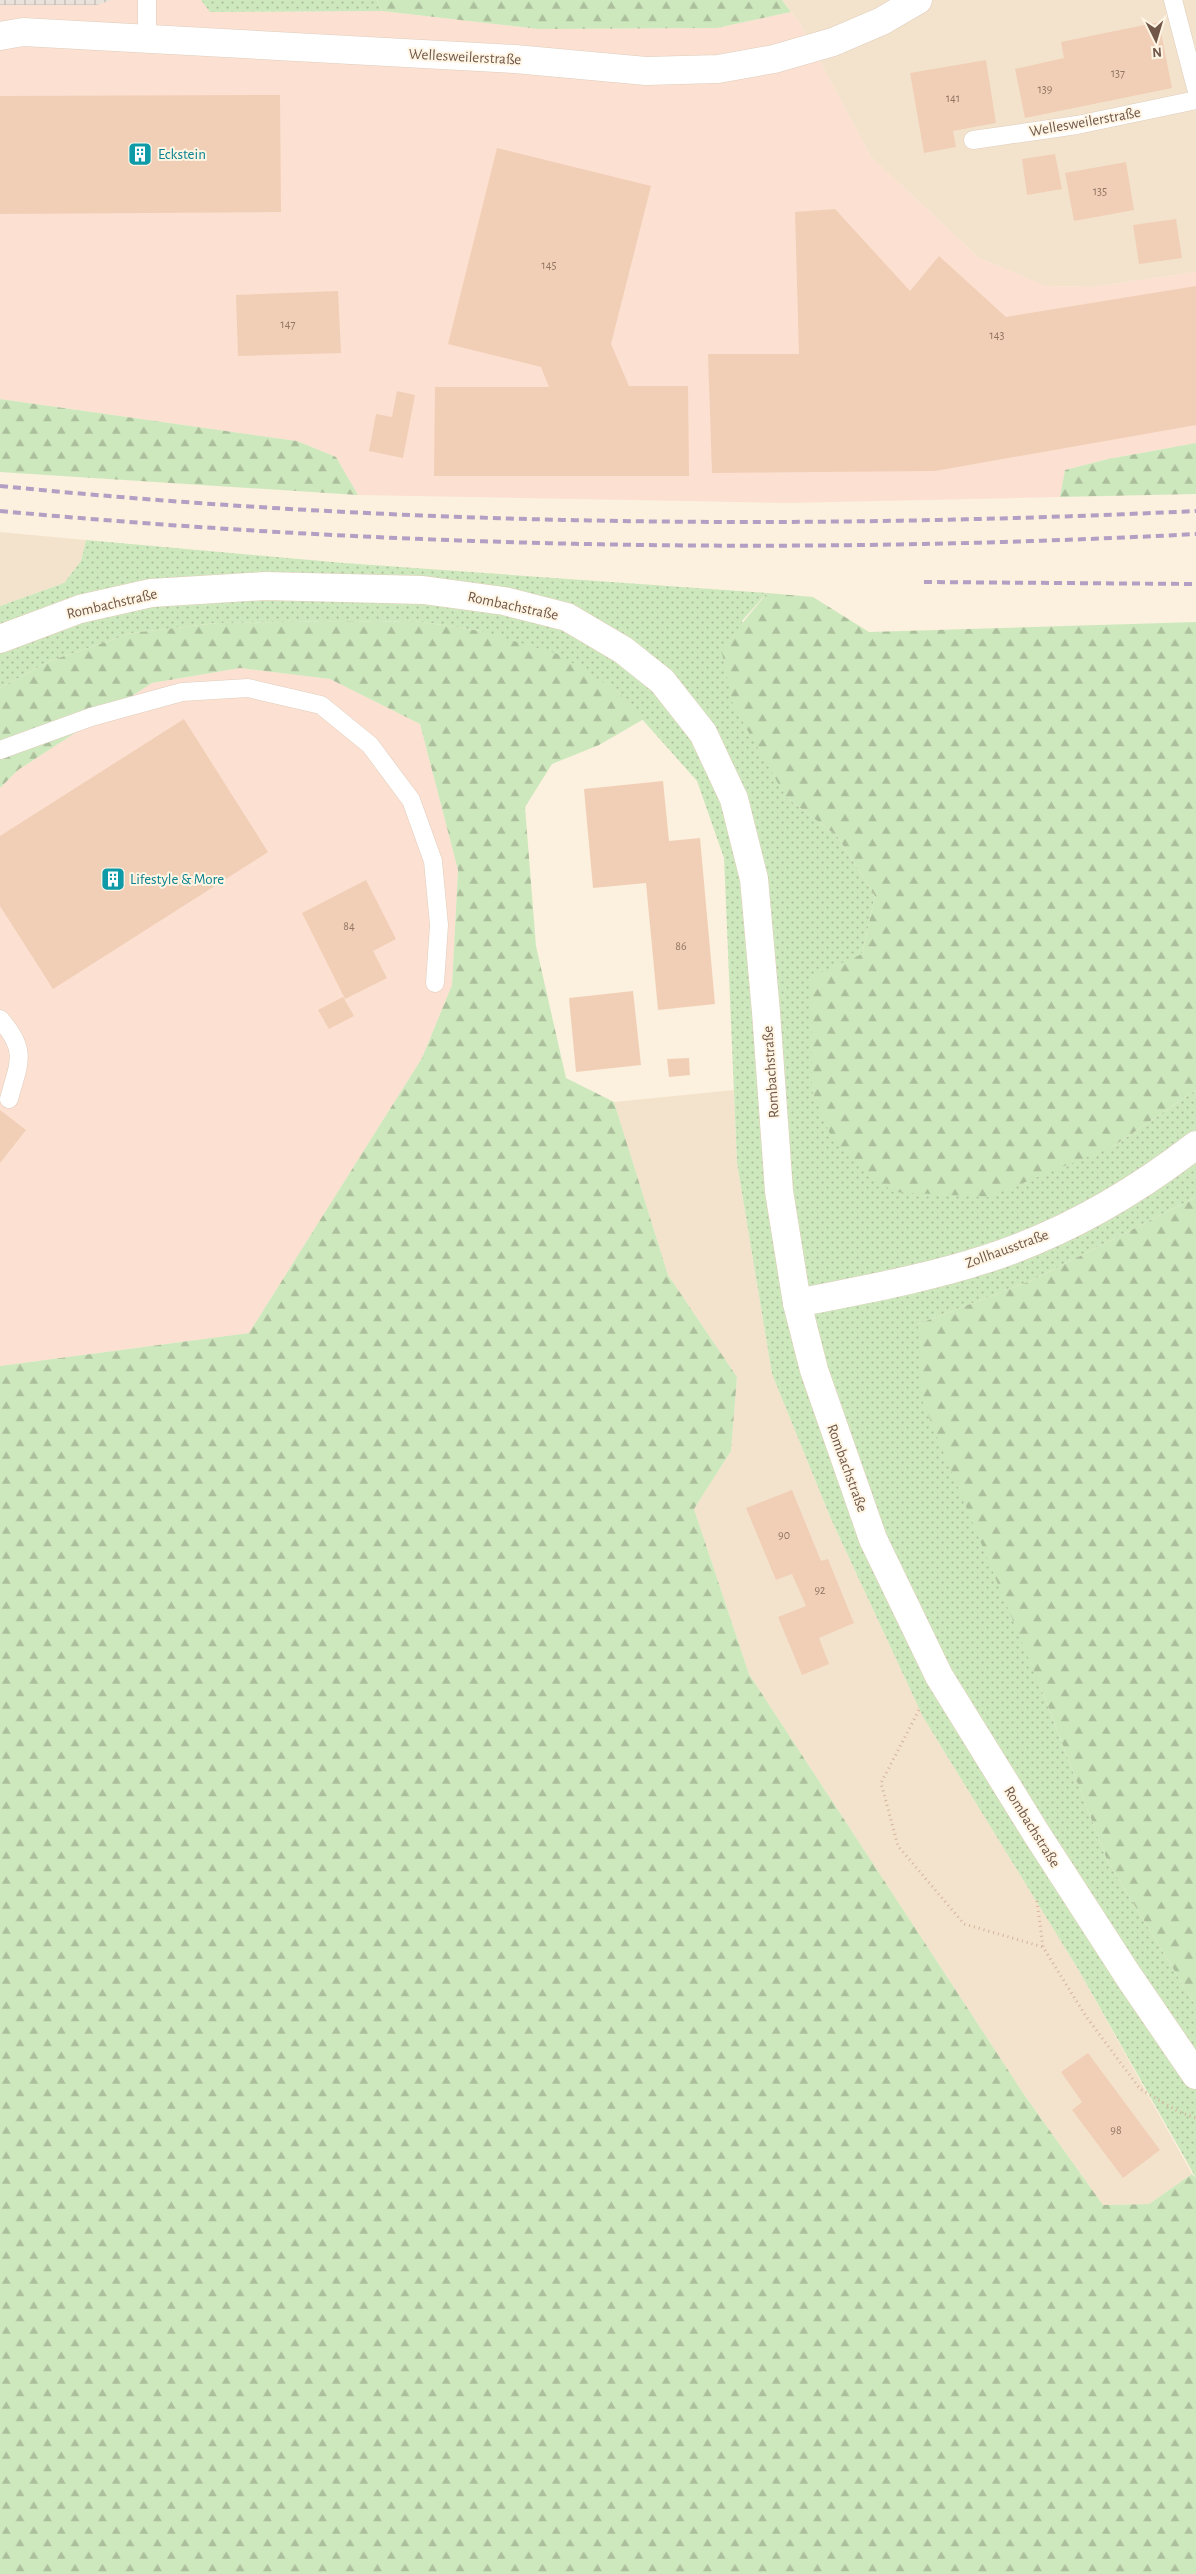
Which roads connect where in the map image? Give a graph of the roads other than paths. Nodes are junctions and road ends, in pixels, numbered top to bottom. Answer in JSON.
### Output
{"nodes":[{"id":1,"x":147,"y":0,"type":"edge"},
{"id":2,"x":918,"y":0,"type":"edge"},
{"id":3,"x":1173,"y":0,"type":"edge"},
{"id":4,"x":0,"y":36,"type":"edge"},
{"id":5,"x":147,"y":40,"type":"junction"},
{"id":6,"x":1196,"y":88,"type":"edge"},
{"id":7,"x":1196,"y":100,"type":"edge"},
{"id":8,"x":973,"y":140,"type":"dead end"},
{"id":9,"x":0,"y":639,"type":"edge"},
{"id":10,"x":0,"y":750,"type":"edge"},
{"id":11,"x":435,"y":983,"type":"dead end"},
{"id":12,"x":0,"y":1019,"type":"edge"},
{"id":13,"x":9,"y":1099,"type":"dead end"},
{"id":14,"x":1196,"y":1145,"type":"edge"},
{"id":15,"x":797,"y":1303,"type":"junction"},
{"id":16,"x":1196,"y":2075,"type":"edge"}],
"edges":[{"from":1,"to":5,"type":"lane"},
{"from":2,"to":5,"type":"main road","name":"Wellesweilerstraße"},
{"from":3,"to":6,"type":"lane"},
{"from":4,"to":5,"type":"main road","name":"Wellesweilerstraße"},
{"from":7,"to":8,"type":"lane","name":"Wellesweilerstraße"},
{"from":9,"to":15,"type":"main road","name":"Rombachstraße"},
{"from":10,"to":11,"type":"lane"},
{"from":12,"to":13,"type":"lane"},
{"from":14,"to":15,"type":"main road","name":"Zollhausstraße"},
{"from":15,"to":16,"type":"main road","name":"Rombachstraße"}]}
